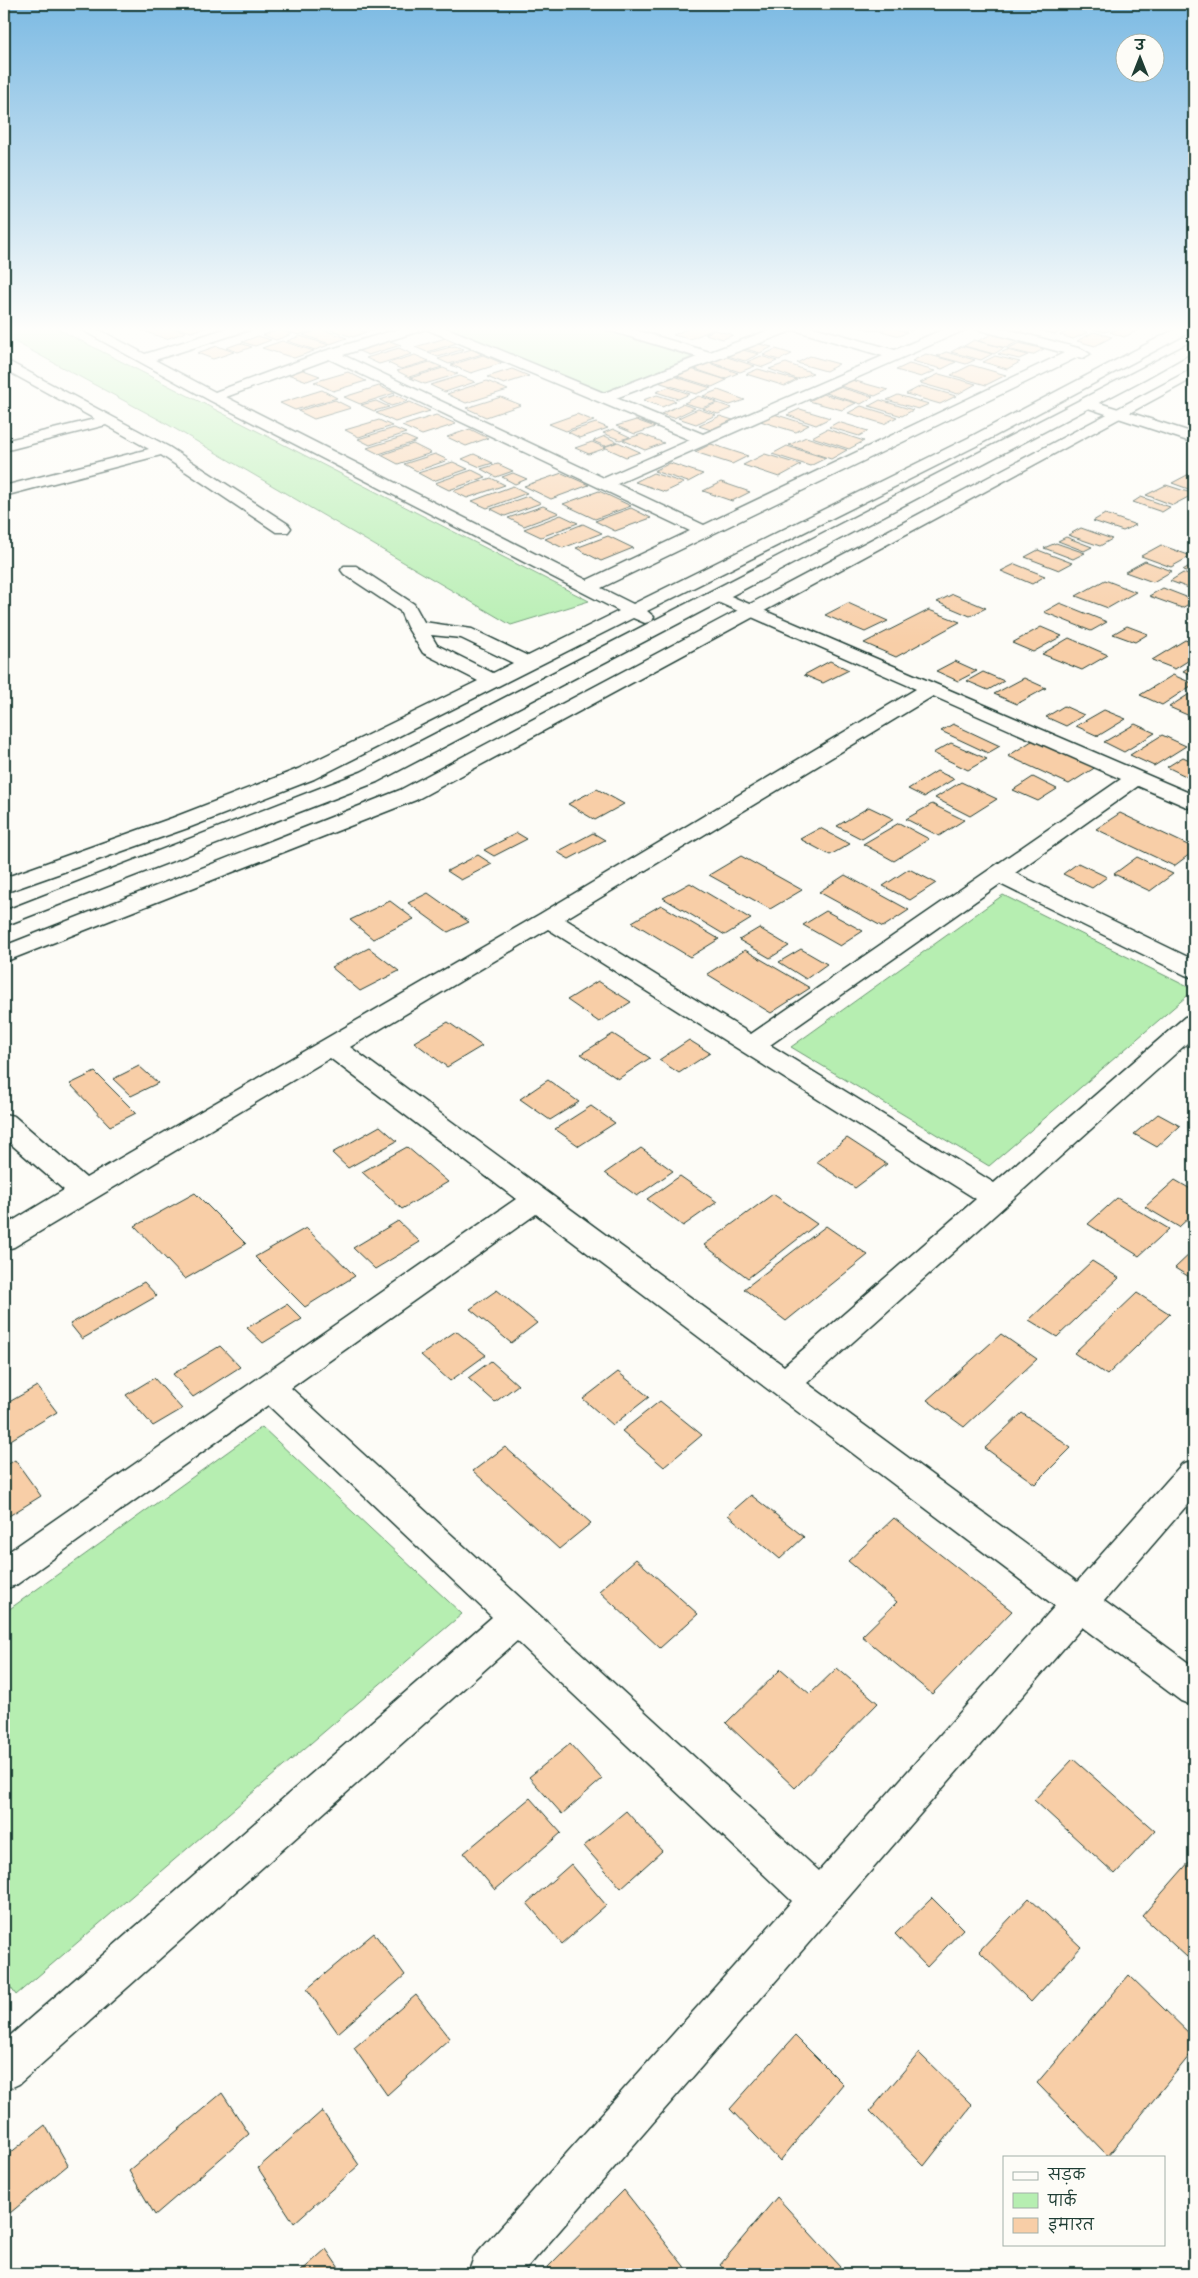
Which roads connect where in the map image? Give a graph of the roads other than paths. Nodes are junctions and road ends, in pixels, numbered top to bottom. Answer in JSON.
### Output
{"nodes":[{"id":1,"x":59,"y":432,"type":"edge"},
{"id":2,"x":131,"y":432,"type":"edge"},
{"id":3,"x":283,"y":432,"type":"edge"},
{"id":4,"x":494,"y":432,"type":"edge"},
{"id":5,"x":685,"y":432,"type":"edge"},
{"id":6,"x":720,"y":432,"type":"edge"},
{"id":7,"x":911,"y":432,"type":"edge"},
{"id":8,"x":990,"y":432,"type":"edge"},
{"id":9,"x":1031,"y":432,"type":"edge"},
{"id":10,"x":1086,"y":432,"type":"edge"},
{"id":11,"x":1176,"y":432,"type":"edge"},
{"id":12,"x":1194,"y":438,"type":"edge"},
{"id":13,"x":703,"y":440,"type":"junction"},
{"id":14,"x":4,"y":446,"type":"edge"},
{"id":15,"x":163,"y":450,"type":"junction"},
{"id":16,"x":603,"y":484,"type":"junction"},
{"id":17,"x":4,"y":491,"type":"edge"},
{"id":18,"x":282,"y":528,"type":"dead end"},
{"id":19,"x":705,"y":532,"type":"junction"},
{"id":20,"x":350,"y":570,"type":"dead end"},
{"id":21,"x":588,"y":587,"type":"junction"},
{"id":22,"x":719,"y":596,"type":"junction"},
{"id":23,"x":633,"y":610,"type":"junction"},
{"id":24,"x":752,"y":611,"type":"junction"},
{"id":25,"x":663,"y":626,"type":"junction"},
{"id":26,"x":416,"y":628,"type":"junction"},
{"id":27,"x":528,"y":663,"type":"junction"},
{"id":28,"x":492,"y":681,"type":"junction"},
{"id":29,"x":930,"y":690,"type":"junction"},
{"id":30,"x":1136,"y":778,"type":"junction"},
{"id":31,"x":1194,"y":803,"type":"edge"},
{"id":32,"x":998,"y":874,"type":"junction"},
{"id":33,"x":4,"y":886,"type":"edge"},
{"id":34,"x":4,"y":919,"type":"edge"},
{"id":35,"x":548,"y":919,"type":"junction"},
{"id":36,"x":4,"y":955,"type":"edge"},
{"id":37,"x":1194,"y":970,"type":"edge"},
{"id":38,"x":1194,"y":1023,"type":"edge"},
{"id":39,"x":331,"y":1046,"type":"junction"},
{"id":40,"x":751,"y":1046,"type":"junction"},
{"id":41,"x":4,"y":1123,"type":"edge"},
{"id":42,"x":83,"y":1191,"type":"junction"},
{"id":43,"x":996,"y":1198,"type":"junction"},
{"id":44,"x":536,"y":1199,"type":"junction"},
{"id":45,"x":4,"y":1239,"type":"edge"},
{"id":46,"x":784,"y":1384,"type":"junction"},
{"id":47,"x":269,"y":1387,"type":"junction"},
{"id":48,"x":1194,"y":1474,"type":"edge"},
{"id":49,"x":4,"y":1574,"type":"edge"},
{"id":50,"x":1080,"y":1604,"type":"junction"},
{"id":51,"x":517,"y":1618,"type":"junction"},
{"id":52,"x":1194,"y":1689,"type":"edge"},
{"id":53,"x":820,"y":1900,"type":"junction"},
{"id":54,"x":4,"y":2069,"type":"edge"},
{"id":55,"x":491,"y":2274,"type":"edge"}],
"edges":[{"from":1,"to":14,"type":"street"},
{"from":2,"to":15,"type":"street"},
{"from":3,"to":21,"type":"street"},
{"from":4,"to":16,"type":"street"},
{"from":5,"to":13,"type":"street"},
{"from":6,"to":13,"type":"street"},
{"from":7,"to":19,"type":"street"},
{"from":8,"to":23,"type":"street"},
{"from":9,"to":22,"type":"street"},
{"from":10,"to":24,"type":"street"},
{"from":11,"to":12,"type":"street"},
{"from":13,"to":16,"type":"street"},
{"from":15,"to":17,"type":"street"},
{"from":15,"to":18,"type":"street"},
{"from":16,"to":19,"type":"street"},
{"from":19,"to":21,"type":"street"},
{"from":20,"to":26,"type":"street"},
{"from":21,"to":23,"type":"street"},
{"from":22,"to":24,"type":"street"},
{"from":22,"to":25,"type":"street"},
{"from":23,"to":25,"type":"street"},
{"from":23,"to":27,"type":"street"},
{"from":24,"to":29,"type":"street"},
{"from":24,"to":36,"type":"street"},
{"from":25,"to":34,"type":"street"},
{"from":26,"to":27,"type":"street"},
{"from":26,"to":28,"type":"street"},
{"from":27,"to":28,"type":"street"},
{"from":28,"to":33,"type":"street"},
{"from":29,"to":30,"type":"street"},
{"from":29,"to":35,"type":"street"},
{"from":30,"to":31,"type":"street"},
{"from":30,"to":32,"type":"street"},
{"from":32,"to":37,"type":"street"},
{"from":32,"to":40,"type":"street"},
{"from":35,"to":39,"type":"street"},
{"from":35,"to":40,"type":"street"},
{"from":38,"to":43,"type":"street"},
{"from":39,"to":42,"type":"street"},
{"from":39,"to":44,"type":"street"},
{"from":40,"to":43,"type":"street"},
{"from":41,"to":42,"type":"street"},
{"from":42,"to":45,"type":"street"},
{"from":43,"to":46,"type":"street"},
{"from":44,"to":46,"type":"street"},
{"from":44,"to":47,"type":"street"},
{"from":46,"to":50,"type":"street"},
{"from":47,"to":49,"type":"street"},
{"from":47,"to":51,"type":"street"},
{"from":48,"to":50,"type":"street"},
{"from":50,"to":52,"type":"street"},
{"from":50,"to":53,"type":"street"},
{"from":51,"to":53,"type":"street"},
{"from":51,"to":54,"type":"street"},
{"from":53,"to":55,"type":"street"}]}
